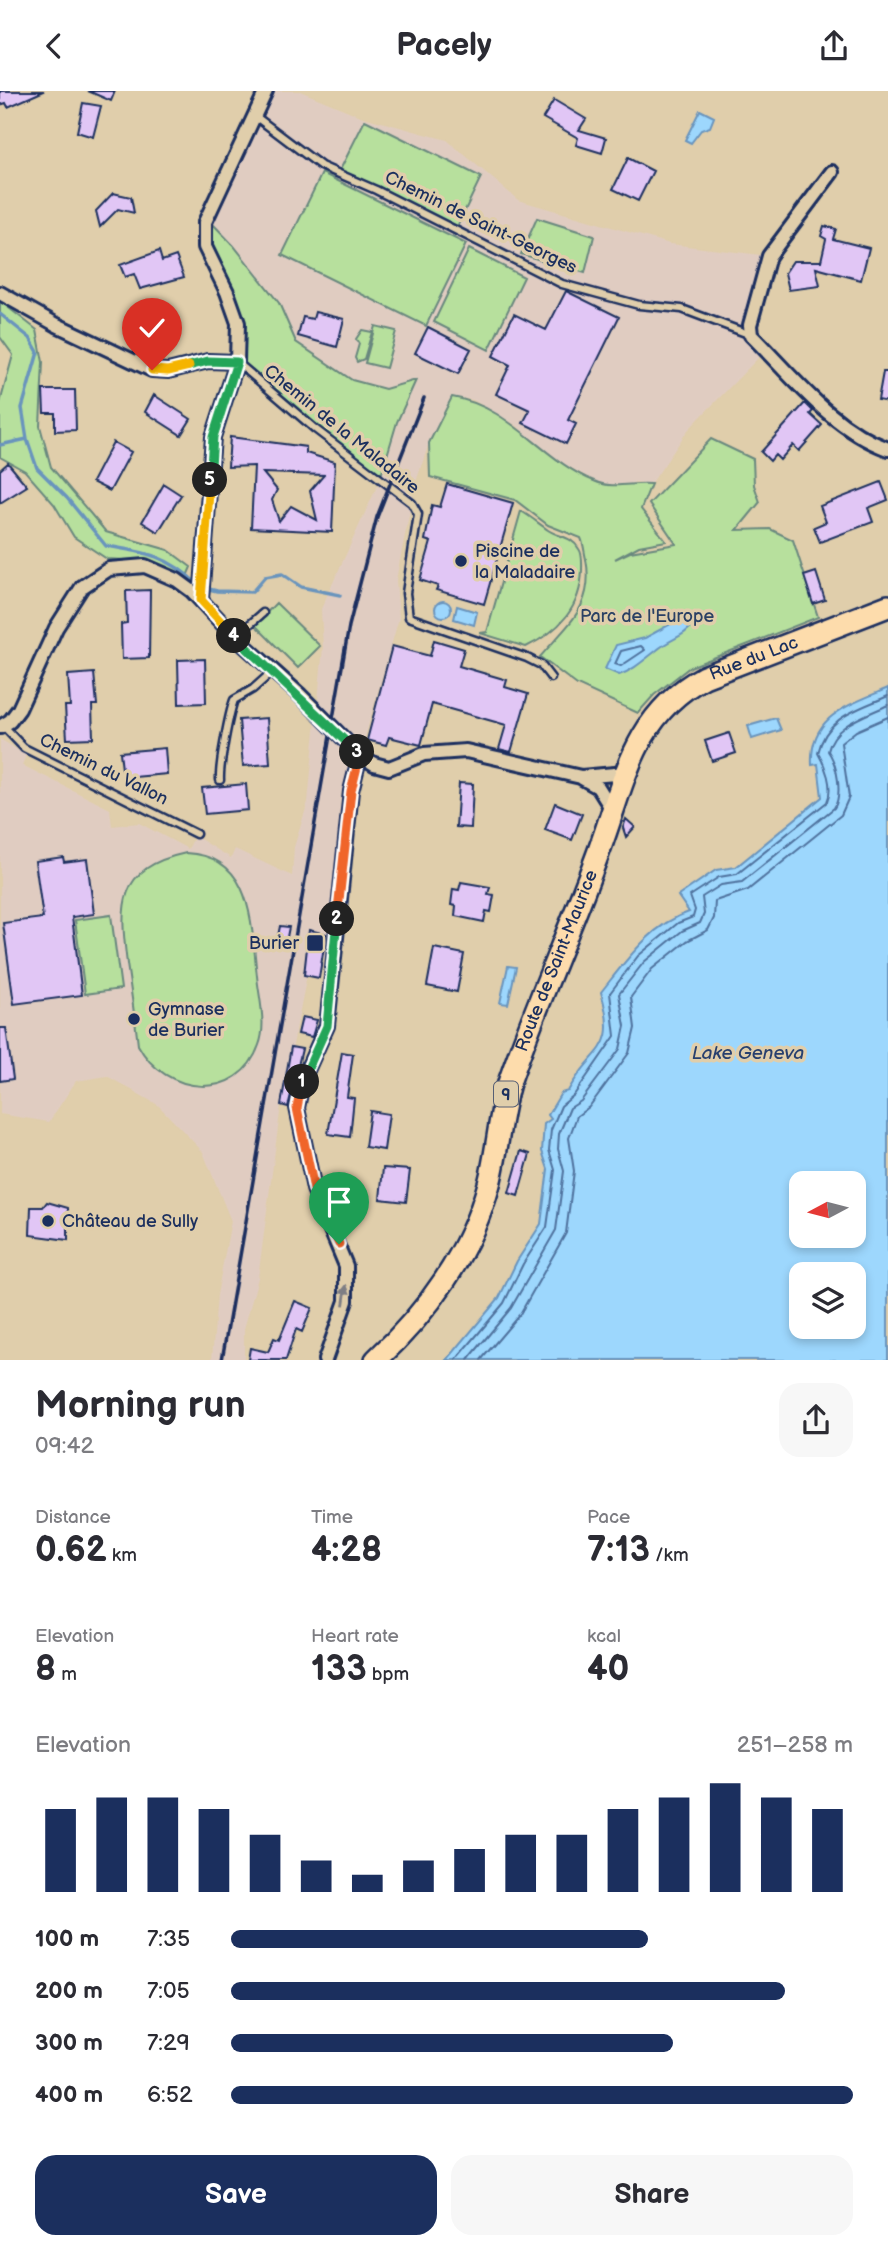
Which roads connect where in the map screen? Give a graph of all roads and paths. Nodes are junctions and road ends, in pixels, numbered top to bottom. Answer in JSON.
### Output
{"nodes":[{"id":1,"x":266,"y":91,"type":"edge"},
{"id":2,"x":253,"y":115,"type":"junction"},
{"id":3,"x":832,"y":172,"type":"dead end"},
{"id":4,"x":0,"y":293,"type":"edge"},
{"id":5,"x":751,"y":335,"type":"junction"},
{"id":6,"x":237,"y":362,"type":"junction"},
{"id":7,"x":888,"y":449,"type":"edge"},
{"id":8,"x":201,"y":596,"type":"junction"},
{"id":9,"x":888,"y":606,"type":"edge"},
{"id":10,"x":263,"y":613,"type":"dead end"},
{"id":11,"x":235,"y":637,"type":"junction"},
{"id":12,"x":273,"y":671,"type":"junction"},
{"id":13,"x":551,"y":678,"type":"dead end"},
{"id":14,"x":2,"y":727,"type":"edge"},
{"id":15,"x":640,"y":739,"type":"joint"},
{"id":16,"x":360,"y":755,"type":"junction"},
{"id":17,"x":626,"y":773,"type":"junction"},
{"id":18,"x":581,"y":778,"type":"junction"},
{"id":19,"x":220,"y":780,"type":"dead end"},
{"id":20,"x":613,"y":811,"type":"junction"},
{"id":21,"x":196,"y":834,"type":"dead end"},
{"id":22,"x":325,"y":1360,"type":"edge"},
{"id":23,"x":376,"y":1360,"type":"edge"}],
"edges":[{"from":1,"to":2,"type":"street"},
{"from":2,"to":5,"type":"lane","name":"Chemin de Saint-Georges"},
{"from":2,"to":6,"type":"street"},
{"from":3,"to":5,"type":"street"},
{"from":4,"to":6,"type":"street"},
{"from":5,"to":7,"type":"street","name":"Chemin de Saint-Georges"},
{"from":6,"to":8,"type":"street"},
{"from":6,"to":13,"type":"lane","name":"Chemin de la Maladaire"},
{"from":8,"to":11,"type":"street","name":"Chemin du Vallon"},
{"from":8,"to":14,"type":"street","name":"Chemin du Vallon"},
{"from":9,"to":15,"type":"main road","name":"Rue du Lac","number":"9"},
{"from":10,"to":11,"type":"lane"},
{"from":11,"to":12,"type":"street","name":"Chemin du Vallon"},
{"from":12,"to":16,"type":"street","name":"Chemin du Vallon"},
{"from":12,"to":19,"type":"lane"},
{"from":14,"to":21,"type":"lane","name":"Chemin du Vallon"},
{"from":15,"to":17,"type":"main road","name":"Route de Saint-Maurice","number":"9"},
{"from":16,"to":18,"type":"street","name":"Chemin du Vallon"},
{"from":22,"to":16,"type":"street","one_way":true},
{"from":17,"to":18,"type":"street","name":"Chemin du Vallon"},
{"from":17,"to":20,"type":"main road","name":"Route de Saint-Maurice","number":"9"},
{"from":18,"to":20,"type":"street","name":"Chemin du Vallon"},
{"from":20,"to":23,"type":"main road","name":"Route de Saint-Maurice","number":"9"}]}
